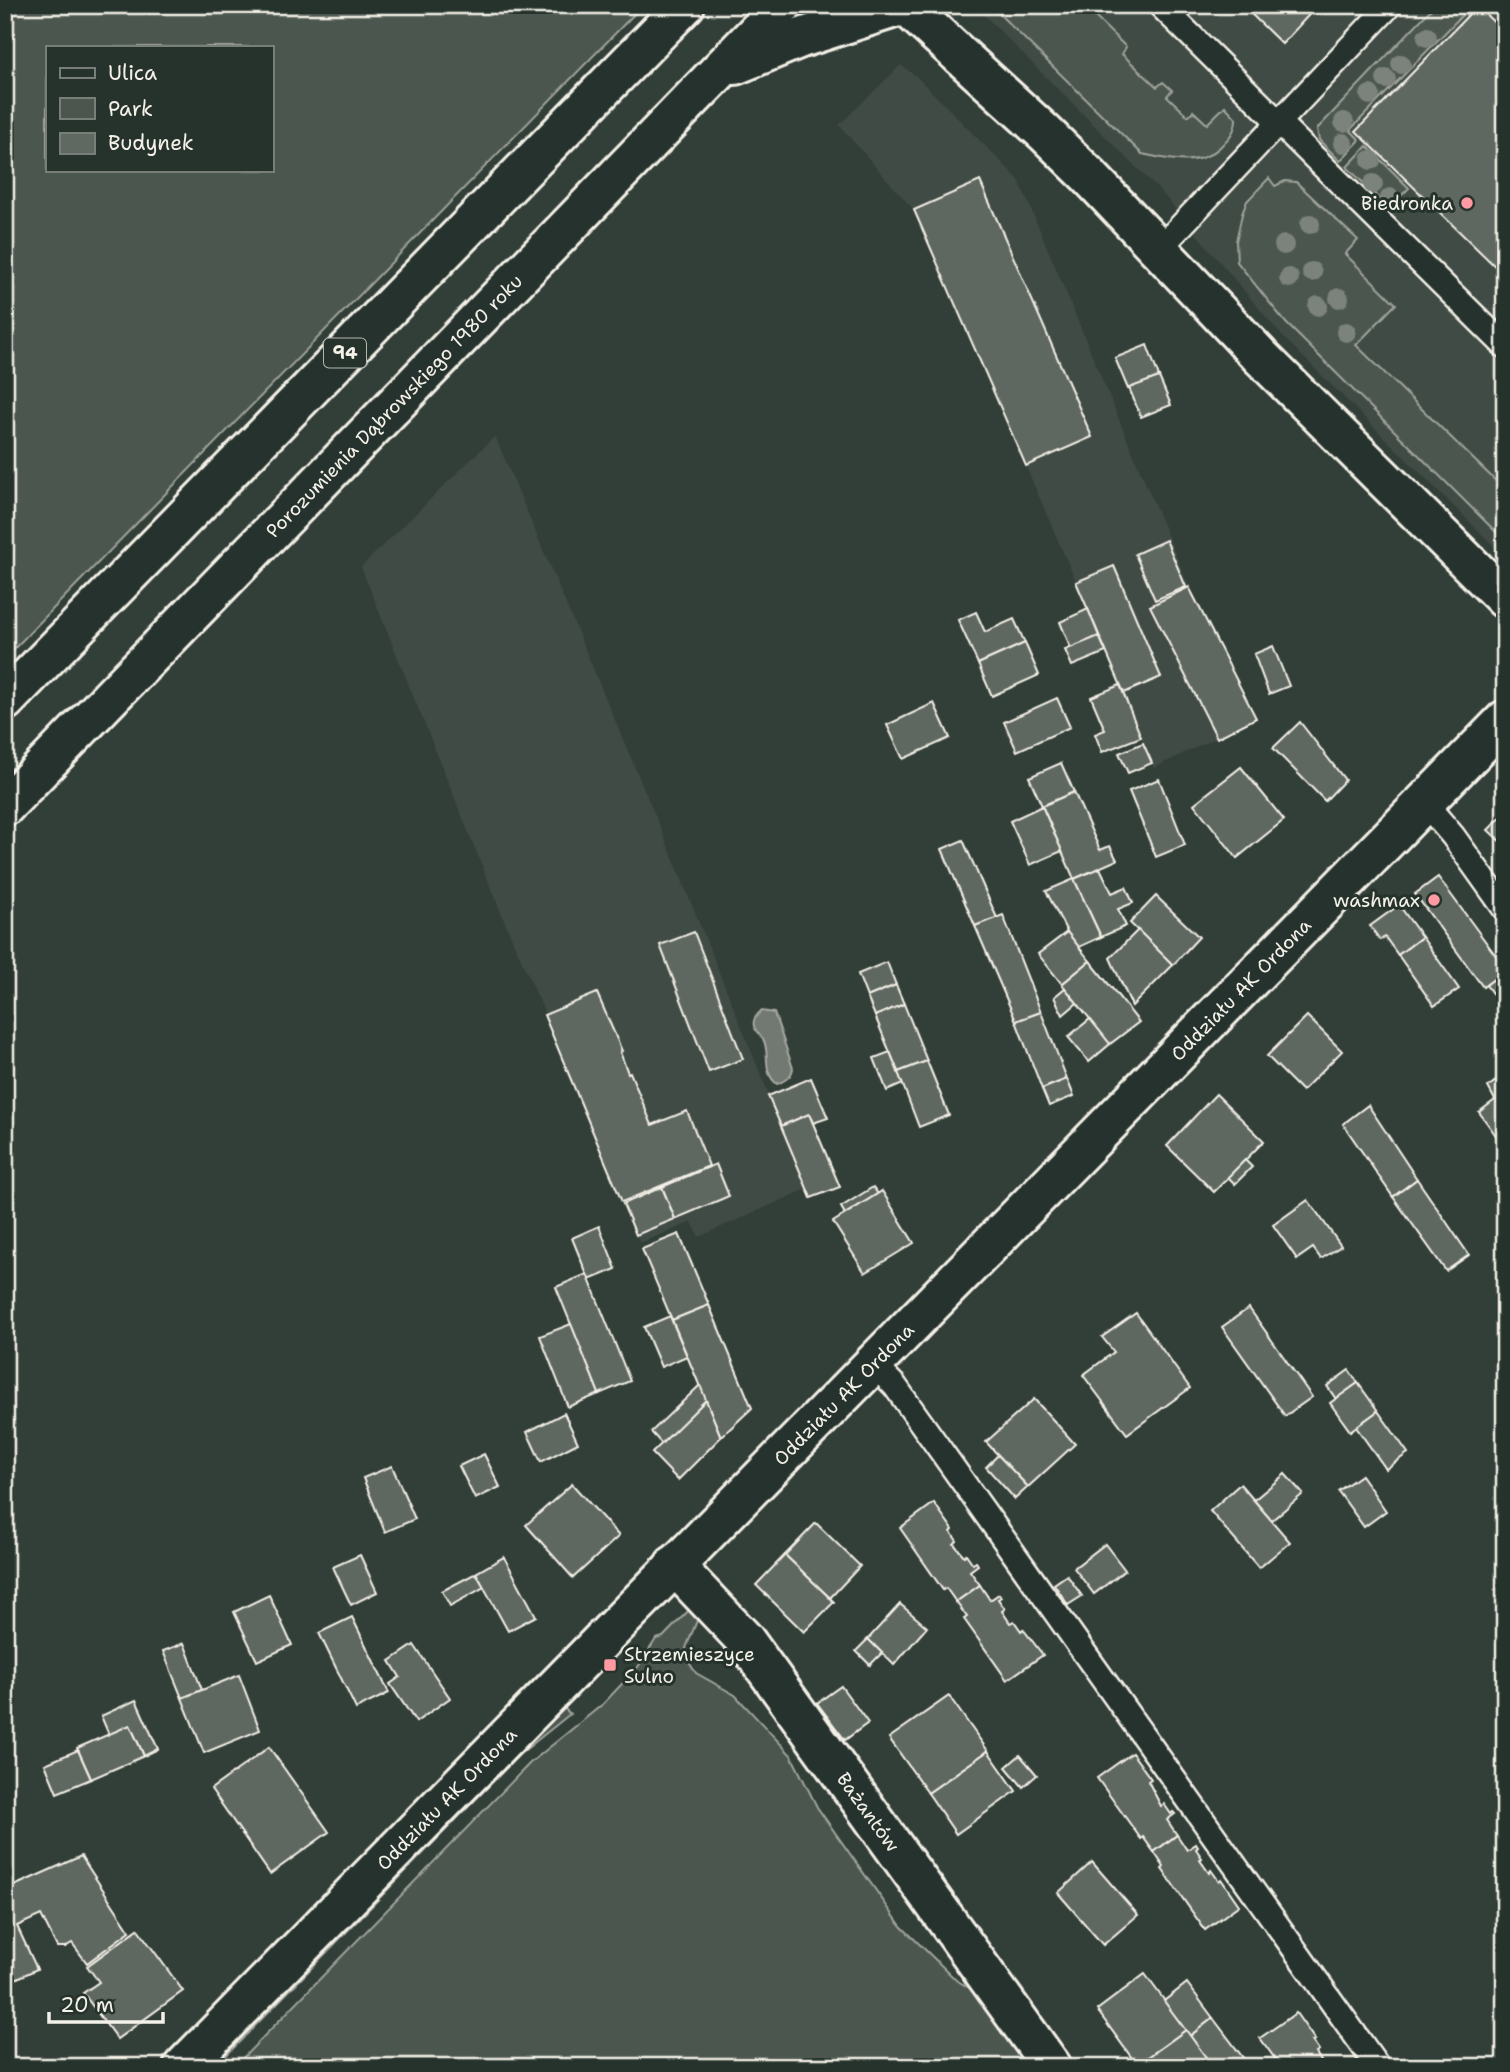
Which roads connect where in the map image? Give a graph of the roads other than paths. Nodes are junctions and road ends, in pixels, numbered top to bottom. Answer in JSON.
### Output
{"nodes":[{"id":1,"x":685,"y":5,"type":"edge"},
{"id":2,"x":783,"y":5,"type":"edge"},
{"id":3,"x":904,"y":5,"type":"edge"},
{"id":4,"x":1160,"y":5,"type":"edge"},
{"id":5,"x":1390,"y":5,"type":"edge"},
{"id":6,"x":720,"y":71,"type":"junction"},
{"id":7,"x":1279,"y":124,"type":"junction"},
{"id":8,"x":1160,"y":248,"type":"junction"},
{"id":9,"x":1505,"y":346,"type":"edge"},
{"id":10,"x":1505,"y":598,"type":"edge"},
{"id":11,"x":5,"y":701,"type":"edge"},
{"id":12,"x":1505,"y":720,"type":"edge"},
{"id":13,"x":1424,"y":802,"type":"junction"},
{"id":14,"x":5,"y":806,"type":"edge"},
{"id":15,"x":1505,"y":909,"type":"edge"},
{"id":16,"x":872,"y":1363,"type":"junction"},
{"id":17,"x":674,"y":1565,"type":"junction"},
{"id":18,"x":183,"y":2067,"type":"edge"},
{"id":19,"x":1052,"y":2067,"type":"edge"},
{"id":20,"x":1378,"y":2067,"type":"edge"}],
"edges":[{"from":1,"to":11,"type":"street","number":"94"},
{"from":2,"to":6,"type":"street","name":"Porozumienia Dąbrowskiego 1980 roku"},
{"from":3,"to":6,"type":"street"},
{"from":3,"to":8,"type":"street"},
{"from":4,"to":7,"type":"lane"},
{"from":5,"to":7,"type":"lane"},
{"from":6,"to":14,"type":"street","name":"Porozumienia Dąbrowskiego 1980 roku"},
{"from":7,"to":8,"type":"lane"},
{"from":7,"to":9,"type":"lane"},
{"from":8,"to":10,"type":"street"},
{"from":12,"to":13,"type":"street","name":"Oddziału AK Ordona"},
{"from":13,"to":15,"type":"lane"},
{"from":13,"to":16,"type":"street","name":"Oddziału AK Ordona"},
{"from":16,"to":17,"type":"street","name":"Oddziału AK Ordona"},
{"from":16,"to":20,"type":"lane"},
{"from":17,"to":18,"type":"street","name":"Oddziału AK Ordona"},
{"from":17,"to":19,"type":"street","name":"Bażantów"}]}
